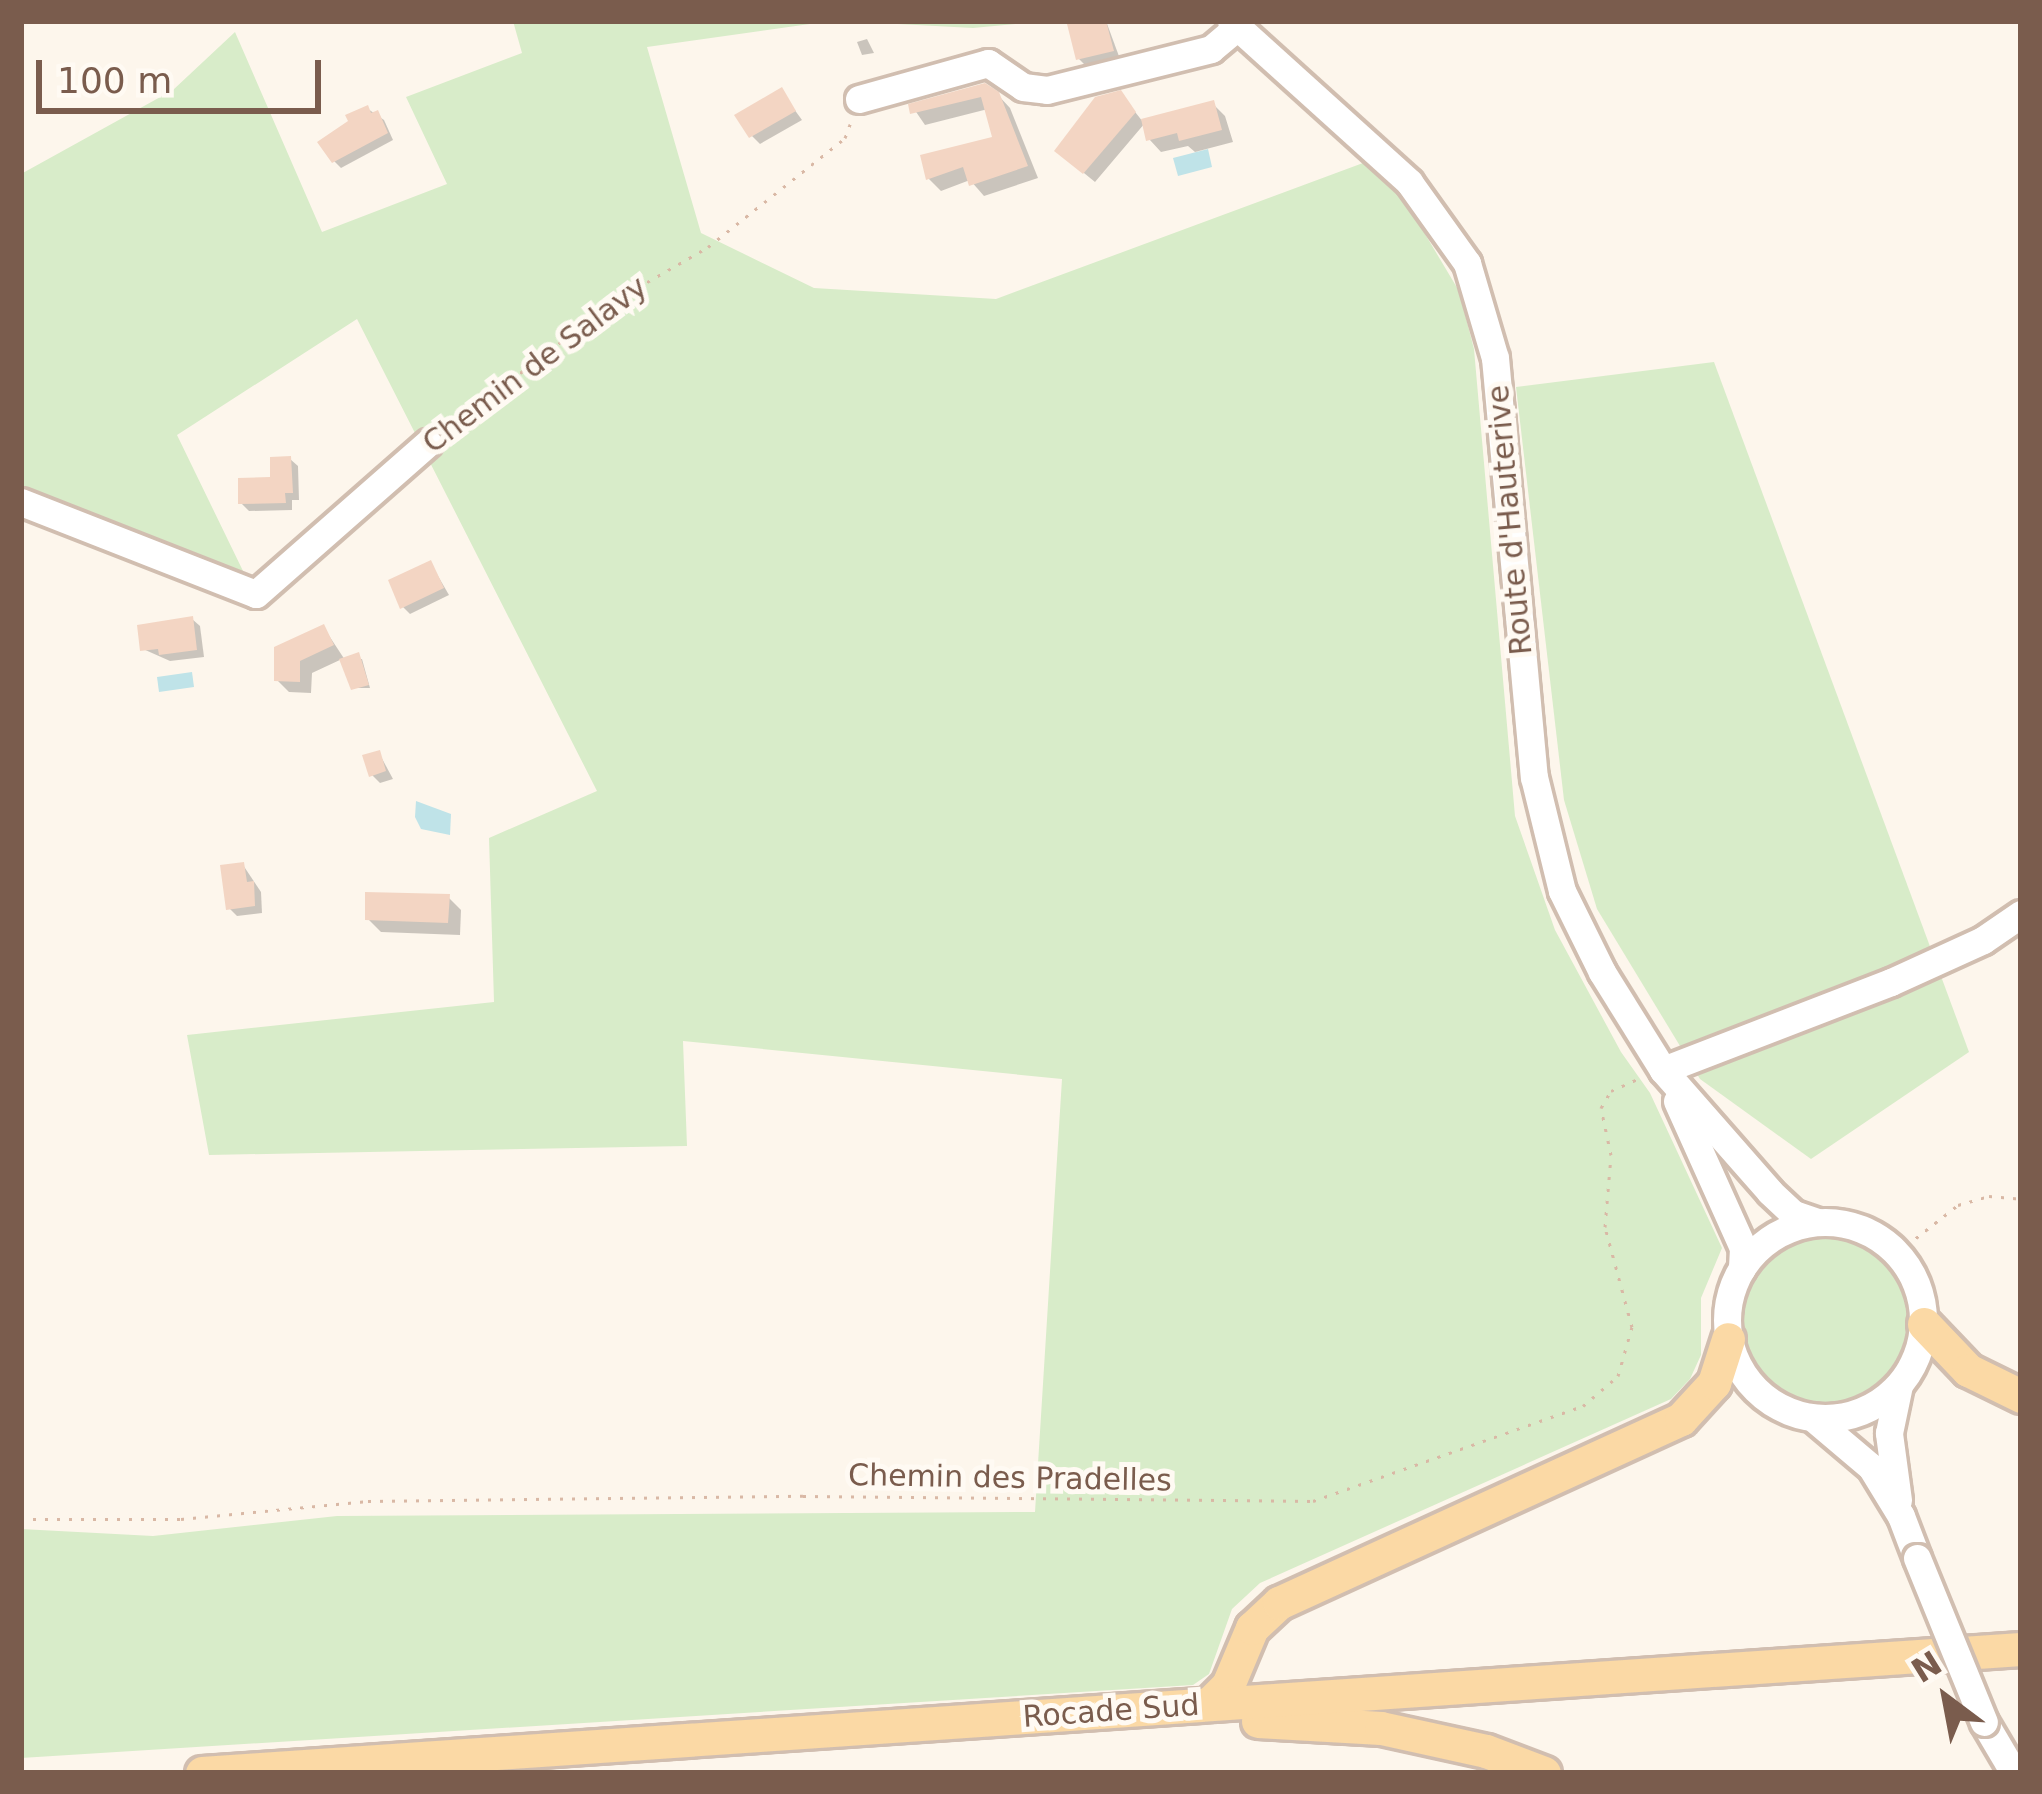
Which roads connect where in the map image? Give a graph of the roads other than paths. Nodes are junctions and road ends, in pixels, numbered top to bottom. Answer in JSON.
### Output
{"nodes":[{"id":1,"x":1243,"y":26,"type":"edge"},
{"id":2,"x":859,"y":99,"type":"road end"},
{"id":3,"x":428,"y":443,"type":"road end"},
{"id":4,"x":21,"y":502,"type":"edge"},
{"id":5,"x":2021,"y":914,"type":"edge"},
{"id":6,"x":1663,"y":1070,"type":"junction"},
{"id":7,"x":1817,"y":1222,"type":"junction"},
{"id":8,"x":1742,"y":1268,"type":"junction"},
{"id":9,"x":1924,"y":1324,"type":"junction"},
{"id":10,"x":1728,"y":1339,"type":"junction"},
{"id":11,"x":1899,"y":1385,"type":"junction"},
{"id":12,"x":2021,"y":1396,"type":"edge"},
{"id":13,"x":1813,"y":1418,"type":"junction"},
{"id":14,"x":1901,"y":1516,"type":"junction"},
{"id":15,"x":2021,"y":1649,"type":"edge"},
{"id":16,"x":1209,"y":1704,"type":"junction"},
{"id":17,"x":1984,"y":1723,"type":"junction"},
{"id":18,"x":902,"y":1726,"type":"junction"},
{"id":19,"x":202,"y":1773,"type":"edge"},
{"id":20,"x":1544,"y":1773,"type":"edge"},
{"id":21,"x":2003,"y":1773,"type":"edge"},
{"id":22,"x":2014,"y":1773,"type":"edge"}],
"edges":[{"from":1,"to":2,"type":"street"},
{"from":1,"to":6,"type":"street","name":"Route d'Hauterive"},
{"from":3,"to":4,"type":"street","name":"Chemin de Salavy"},
{"from":5,"to":6,"type":"street"},
{"from":6,"to":7,"type":"street","name":"Route d'Hauterive"},
{"from":6,"to":8,"type":"street","name":"Route d'Hauterive"},
{"from":7,"to":8,"type":"street"},
{"from":7,"to":9,"type":"street","name":"Route d'Hauterive"},
{"from":8,"to":10,"type":"street","name":"Route d'Hauterive"},
{"from":9,"to":11,"type":"street"},
{"from":9,"to":12,"type":"main road"},
{"from":10,"to":13,"type":"street"},
{"from":10,"to":16,"type":"main road"},
{"from":11,"to":13,"type":"street"},
{"from":11,"to":14,"type":"street"},
{"from":13,"to":14,"type":"street"},
{"from":14,"to":17,"type":"street","bridge":true},
{"from":15,"to":16,"type":"main road","name":"Rocade Sud"},
{"from":16,"to":18,"type":"main road","name":"Rocade Sud"},
{"from":17,"to":21,"type":"street"},
{"from":17,"to":22,"type":"street"},
{"from":18,"to":19,"type":"main road","name":"Rocade Sud"},
{"from":18,"to":20,"type":"main road"}]}
